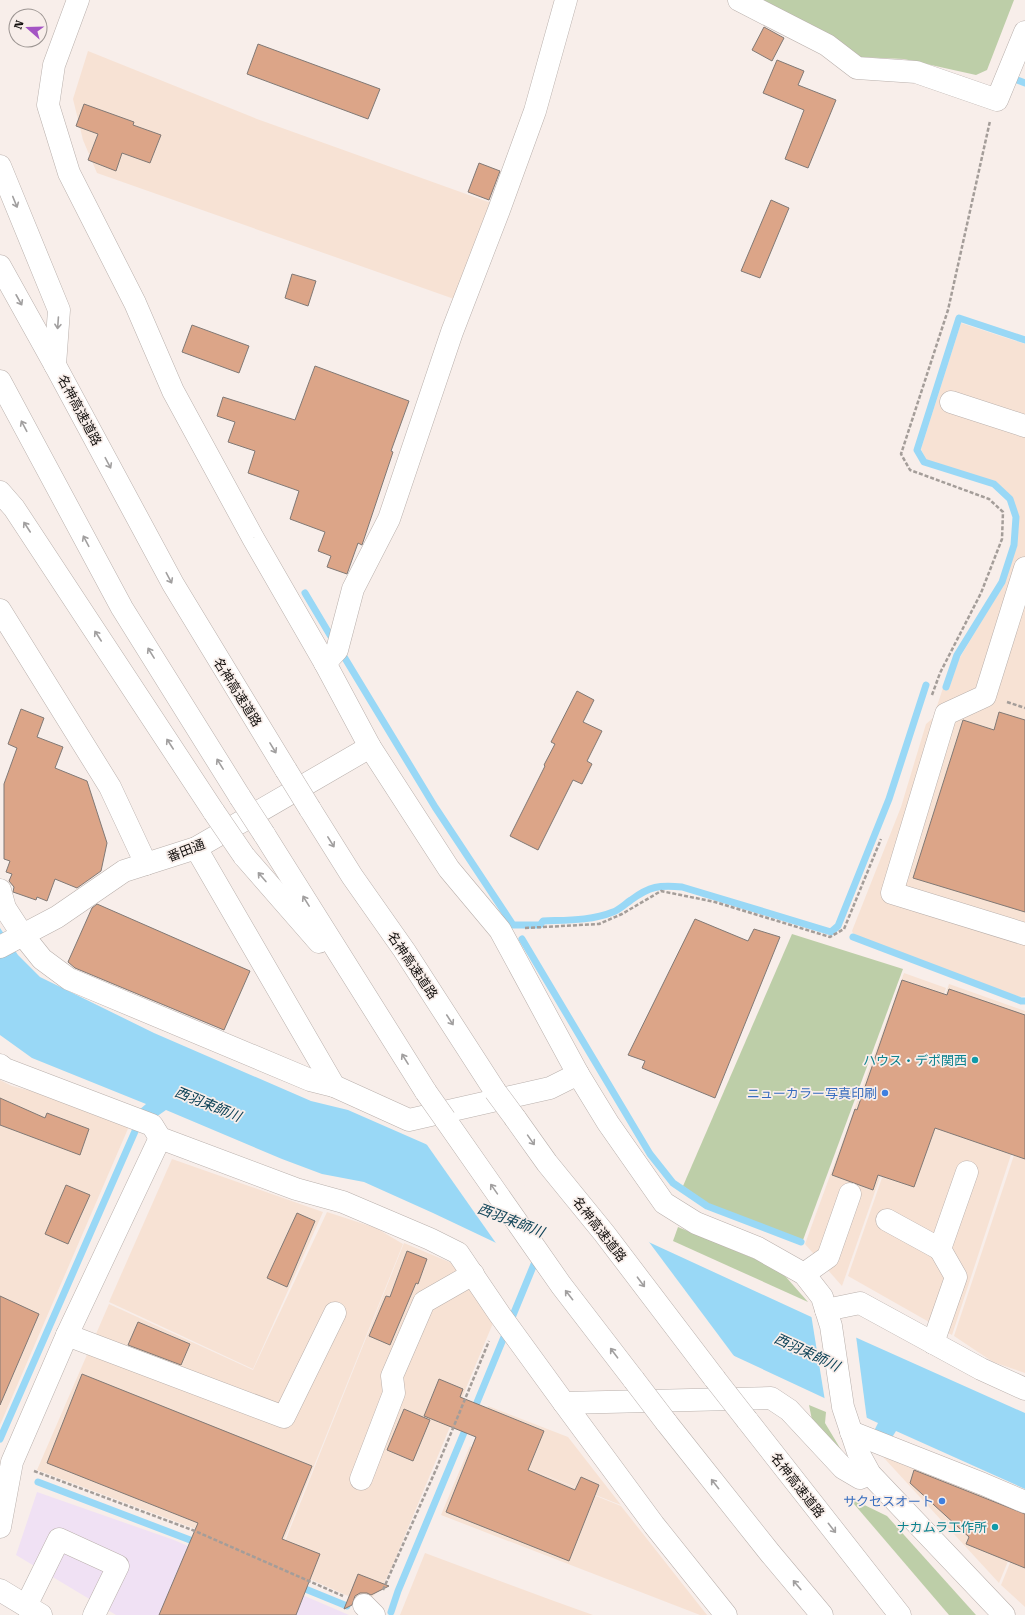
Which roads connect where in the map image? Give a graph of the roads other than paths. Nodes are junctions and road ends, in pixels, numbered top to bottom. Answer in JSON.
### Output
{"nodes":[{"id":1,"x":78,"y":0,"type":"edge"},
{"id":2,"x":566,"y":0,"type":"edge"},
{"id":3,"x":739,"y":0,"type":"edge"},
{"id":4,"x":1025,"y":32,"type":"edge"},
{"id":5,"x":0,"y":166,"type":"edge"},
{"id":6,"x":0,"y":266,"type":"edge"},
{"id":7,"x":55,"y":364,"type":"junction"},
{"id":8,"x":0,"y":381,"type":"edge"},
{"id":9,"x":951,"y":402,"type":"dead end"},
{"id":10,"x":1025,"y":426,"type":"edge"},
{"id":11,"x":0,"y":492,"type":"edge"},
{"id":12,"x":1025,"y":568,"type":"edge"},
{"id":13,"x":0,"y":610,"type":"edge"},
{"id":14,"x":325,"y":663,"type":"junction"},
{"id":15,"x":370,"y":747,"type":"junction"},
{"id":16,"x":196,"y":848,"type":"junction"},
{"id":17,"x":146,"y":864,"type":"junction"},
{"id":18,"x":0,"y":890,"type":"edge"},
{"id":19,"x":1025,"y":934,"type":"edge"},
{"id":20,"x":12,"y":940,"type":"edge"},
{"id":21,"x":362,"y":990,"type":"junction"},
{"id":22,"x":0,"y":1066,"type":"edge"},
{"id":23,"x":578,"y":1074,"type":"junction"},
{"id":24,"x":334,"y":1086,"type":"junction"},
{"id":25,"x":148,"y":1127,"type":"junction"},
{"id":26,"x":967,"y":1172,"type":"dead end"},
{"id":27,"x":850,"y":1194,"type":"dead end"},
{"id":28,"x":887,"y":1220,"type":"dead end"},
{"id":29,"x":940,"y":1249,"type":"junction"},
{"id":30,"x":473,"y":1274,"type":"junction"},
{"id":31,"x":804,"y":1274,"type":"junction"},
{"id":32,"x":335,"y":1313,"type":"dead end"},
{"id":33,"x":828,"y":1318,"type":"junction"},
{"id":34,"x":67,"y":1335,"type":"junction"},
{"id":35,"x":933,"y":1343,"type":"junction"},
{"id":36,"x":1025,"y":1389,"type":"edge"},
{"id":37,"x":564,"y":1403,"type":"junction"},
{"id":38,"x":851,"y":1432,"type":"junction"},
{"id":39,"x":870,"y":1474,"type":"junction"},
{"id":40,"x":361,"y":1478,"type":"dead end"},
{"id":41,"x":1025,"y":1502,"type":"edge"},
{"id":42,"x":0,"y":1527,"type":"edge"},
{"id":43,"x":0,"y":1590,"type":"edge"},
{"id":44,"x":34,"y":1610,"type":"edge"},
{"id":45,"x":94,"y":1615,"type":"edge"},
{"id":46,"x":726,"y":1615,"type":"edge"},
{"id":47,"x":822,"y":1615,"type":"edge"},
{"id":48,"x":900,"y":1615,"type":"edge"},
{"id":49,"x":1004,"y":1615,"type":"edge"}],
"edges":[{"from":1,"to":14,"type":"main road"},
{"from":2,"to":14,"type":"main road"},
{"from":3,"to":4,"type":"main road"},
{"from":5,"to":7,"type":"main road","one_way":true},
{"from":6,"to":7,"type":"main road","name":"名神高速道路","one_way":true},
{"from":7,"to":48,"type":"main road","name":"名神高速道路","one_way":true,"bridge":true},
{"from":21,"to":8,"type":"main road","one_way":true,"bridge":true},
{"from":9,"to":10,"type":"main road"},
{"from":21,"to":11,"type":"main road","one_way":true,"bridge":true},
{"from":12,"to":19,"type":"main road"},
{"from":13,"to":17,"type":"main road"},
{"from":14,"to":15,"type":"main road"},
{"from":15,"to":16,"type":"main road","name":"番田通"},
{"from":15,"to":23,"type":"main road"},
{"from":16,"to":17,"type":"main road","name":"番田通"},
{"from":16,"to":24,"type":"main road"},
{"from":17,"to":20,"type":"main road","name":"番田通"},
{"from":18,"to":20,"type":"main road"},
{"from":20,"to":24,"type":"main road"},
{"from":47,"to":21,"type":"main road","one_way":true,"bridge":true},
{"from":22,"to":25,"type":"main road"},
{"from":23,"to":24,"type":"main road"},
{"from":23,"to":31,"type":"main road"},
{"from":25,"to":30,"type":"main road"},
{"from":25,"to":34,"type":"main road"},
{"from":26,"to":29,"type":"main road"},
{"from":27,"to":31,"type":"main road"},
{"from":28,"to":29,"type":"main road"},
{"from":29,"to":35,"type":"main road"},
{"from":30,"to":37,"type":"main road"},
{"from":30,"to":40,"type":"main road"},
{"from":31,"to":33,"type":"main road"},
{"from":32,"to":34,"type":"main road"},
{"from":33,"to":35,"type":"main road"},
{"from":33,"to":38,"type":"main road"},
{"from":34,"to":42,"type":"main road"},
{"from":35,"to":36,"type":"main road"},
{"from":37,"to":39,"type":"main road"},
{"from":37,"to":46,"type":"main road"},
{"from":38,"to":39,"type":"main road"},
{"from":38,"to":41,"type":"main road"},
{"from":39,"to":49,"type":"main road"},
{"from":43,"to":44,"type":"main road"},
{"from":44,"to":45,"type":"main road"}]}
